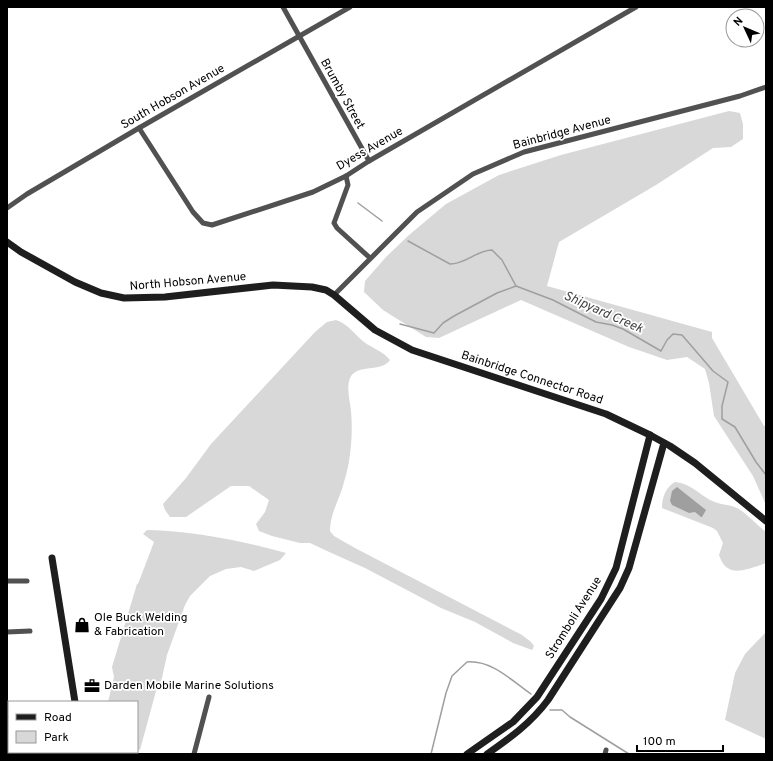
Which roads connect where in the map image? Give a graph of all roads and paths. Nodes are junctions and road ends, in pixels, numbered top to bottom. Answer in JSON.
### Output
{"nodes":[{"id":1,"x":283,"y":7,"type":"edge"},
{"id":2,"x":350,"y":7,"type":"edge"},
{"id":3,"x":636,"y":7,"type":"edge"},
{"id":4,"x":299,"y":36,"type":"junction"},
{"id":5,"x":766,"y":87,"type":"edge"},
{"id":6,"x":139,"y":128,"type":"junction"},
{"id":7,"x":368,"y":161,"type":"junction"},
{"id":8,"x":346,"y":176,"type":"junction"},
{"id":9,"x":7,"y":208,"type":"edge"},
{"id":10,"x":7,"y":242,"type":"edge"},
{"id":11,"x":370,"y":258,"type":"junction"},
{"id":12,"x":334,"y":295,"type":"junction"},
{"id":13,"x":650,"y":435,"type":"junction"},
{"id":14,"x":664,"y":442,"type":"junction"},
{"id":15,"x":766,"y":521,"type":"edge"},
{"id":16,"x":52,"y":558,"type":"dead end"},
{"id":17,"x":7,"y":581,"type":"edge"},
{"id":18,"x":27,"y":581,"type":"dead end"},
{"id":19,"x":30,"y":631,"type":"dead end"},
{"id":20,"x":7,"y":632,"type":"edge"},
{"id":21,"x":209,"y":697,"type":"dead end"},
{"id":22,"x":75,"y":701,"type":"edge"},
{"id":23,"x":194,"y":754,"type":"edge"},
{"id":24,"x":467,"y":754,"type":"edge"},
{"id":25,"x":487,"y":754,"type":"edge"}],
"edges":[{"from":1,"to":4,"type":"street","name":"Brumby Street"},
{"from":2,"to":4,"type":"street","name":"South Hobson Avenue"},
{"from":3,"to":7,"type":"street","name":"Dyess Avenue"},
{"from":4,"to":6,"type":"street","name":"South Hobson Avenue"},
{"from":4,"to":7,"type":"street","name":"Brumby Street"},
{"from":5,"to":11,"type":"street","name":"Bainbridge Avenue"},
{"from":6,"to":8,"type":"street","name":"Dyess Avenue"},
{"from":6,"to":9,"type":"street","name":"South Hobson Avenue"},
{"from":7,"to":8,"type":"street","name":"Dyess Avenue"},
{"from":8,"to":11,"type":"street"},
{"from":10,"to":12,"type":"street","name":"North Hobson Avenue"},
{"from":11,"to":12,"type":"street","name":"Bainbridge Avenue"},
{"from":12,"to":13,"type":"street","name":"Bainbridge Connector Road"},
{"from":13,"to":14,"type":"street","name":"Bainbridge Connector Road"},
{"from":13,"to":24,"type":"street","name":"Stromboli Avenue"},
{"from":14,"to":15,"type":"street","name":"Bainbridge Connector Road"},
{"from":14,"to":25,"type":"street","name":"Stromboli Avenue"},
{"from":16,"to":22,"type":"street"},
{"from":17,"to":18,"type":"street"},
{"from":19,"to":20,"type":"street"},
{"from":21,"to":23,"type":"street"}]}
